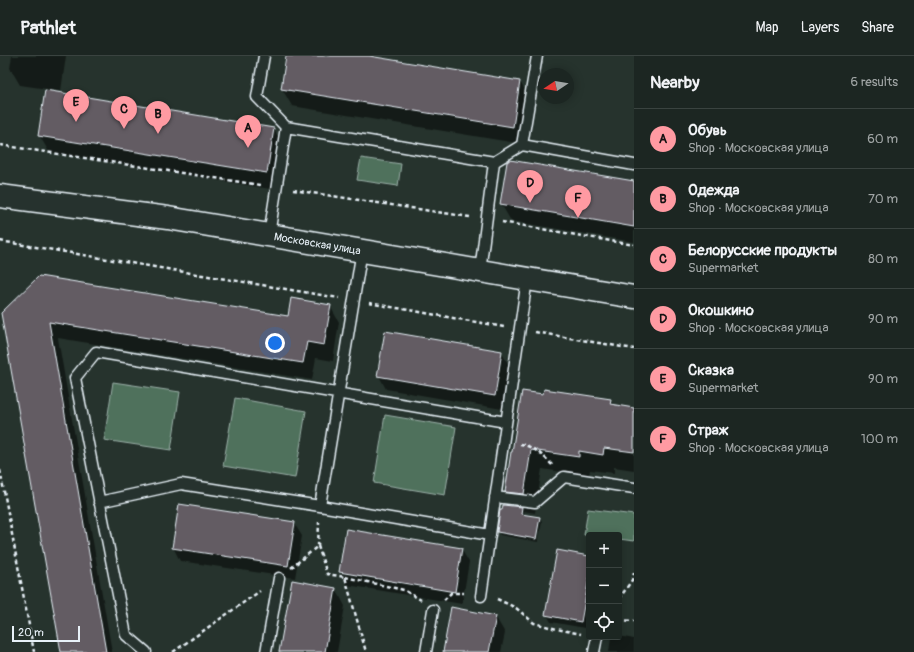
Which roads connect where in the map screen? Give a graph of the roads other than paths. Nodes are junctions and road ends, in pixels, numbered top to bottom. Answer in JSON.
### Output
{"nodes":[{"id":1,"x":264,"y":56,"type":"edge"},
{"id":2,"x":536,"y":56,"type":"edge"},
{"id":3,"x":286,"y":127,"type":"junction"},
{"id":4,"x":522,"y":145,"type":"junction"},
{"id":5,"x":494,"y":162,"type":"junction"},
{"id":6,"x":634,"y":165,"type":"edge"},
{"id":7,"x":0,"y":196,"type":"edge"},
{"id":8,"x":269,"y":235,"type":"junction"},
{"id":9,"x":362,"y":250,"type":"junction"},
{"id":10,"x":480,"y":271,"type":"junction"},
{"id":11,"x":527,"y":279,"type":"junction"},
{"id":12,"x":634,"y":297,"type":"edge"},
{"id":13,"x":338,"y":394,"type":"junction"},
{"id":14,"x":506,"y":422,"type":"junction"},
{"id":15,"x":634,"y":488,"type":"edge"},
{"id":16,"x":495,"y":497,"type":"junction"},
{"id":17,"x":99,"y":502,"type":"junction"},
{"id":18,"x":320,"y":506,"type":"junction"},
{"id":19,"x":490,"y":535,"type":"junction"},
{"id":20,"x":279,"y":578,"type":"dead end"},
{"id":21,"x":481,"y":596,"type":"dead end"},
{"id":22,"x":433,"y":610,"type":"dead end"},
{"id":23,"x":596,"y":640,"type":"edge"},
{"id":24,"x":146,"y":652,"type":"edge"},
{"id":25,"x":266,"y":652,"type":"edge"},
{"id":26,"x":426,"y":652,"type":"edge"},
{"id":27,"x":594,"y":652,"type":"edge"}],
"edges":[{"from":1,"to":3,"type":"lane"},
{"from":2,"to":4,"type":"lane"},
{"from":3,"to":5,"type":"lane"},
{"from":3,"to":8,"type":"lane"},
{"from":4,"to":5,"type":"lane"},
{"from":4,"to":6,"type":"lane"},
{"from":5,"to":10,"type":"lane"},
{"from":7,"to":8,"type":"main road","name":"Московская улица"},
{"from":8,"to":9,"type":"main road","name":"Московская улица"},
{"from":9,"to":10,"type":"main road","name":"Московская улица"},
{"from":9,"to":13,"type":"lane"},
{"from":10,"to":11,"type":"main road","name":"Московская улица"},
{"from":11,"to":12,"type":"main road","name":"Московская улица"},
{"from":11,"to":14,"type":"lane"},
{"from":13,"to":14,"type":"lane"},
{"from":13,"to":17,"type":"lane"},
{"from":13,"to":18,"type":"lane"},
{"from":14,"to":16,"type":"lane"},
{"from":15,"to":16,"type":"lane"},
{"from":16,"to":19,"type":"lane"},
{"from":17,"to":18,"type":"lane"},
{"from":17,"to":24,"type":"lane"},
{"from":18,"to":19,"type":"lane"},
{"from":19,"to":21,"type":"lane"},
{"from":20,"to":25,"type":"lane"},
{"from":22,"to":26,"type":"lane"},
{"from":23,"to":27,"type":"lane"}]}
